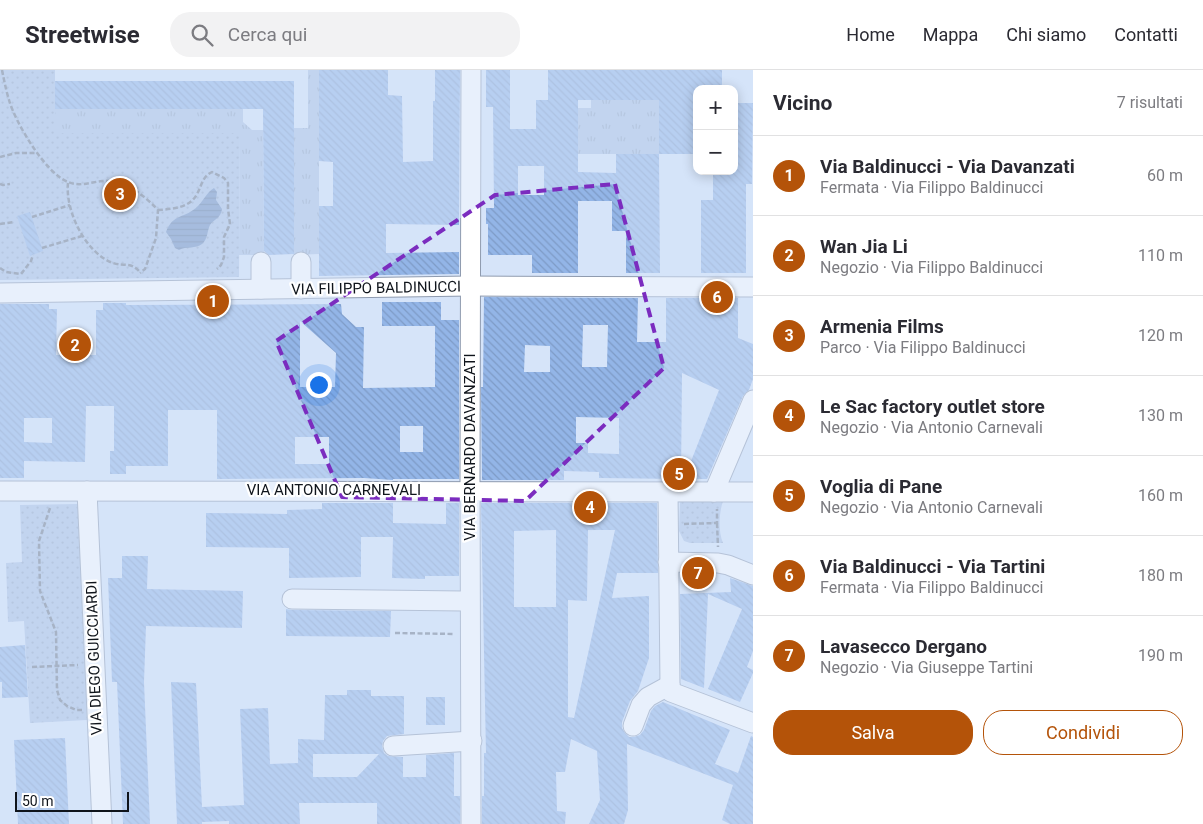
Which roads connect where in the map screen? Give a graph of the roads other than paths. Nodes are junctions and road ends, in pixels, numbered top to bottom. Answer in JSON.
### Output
{"nodes":[{"id":1,"x":471,"y":70,"type":"edge"},
{"id":2,"x":261,"y":262,"type":"dead end"},
{"id":3,"x":301,"y":262,"type":"dead end"},
{"id":4,"x":470,"y":286,"type":"junction"},
{"id":5,"x":753,"y":287,"type":"edge"},
{"id":6,"x":262,"y":289,"type":"junction"},
{"id":7,"x":301,"y":289,"type":"junction"},
{"id":8,"x":0,"y":292,"type":"edge"},
{"id":9,"x":753,"y":400,"type":"edge"},
{"id":10,"x":470,"y":490,"type":"junction"},
{"id":11,"x":0,"y":491,"type":"edge"},
{"id":12,"x":87,"y":491,"type":"junction"},
{"id":13,"x":668,"y":491,"type":"junction"},
{"id":14,"x":753,"y":492,"type":"edge"},
{"id":15,"x":716,"y":500,"type":"junction"},
{"id":16,"x":668,"y":562,"type":"junction"},
{"id":17,"x":753,"y":575,"type":"edge"},
{"id":18,"x":292,"y":600,"type":"dead end"},
{"id":19,"x":463,"y":601,"type":"dead end"},
{"id":20,"x":670,"y":685,"type":"junction"},
{"id":21,"x":753,"y":723,"type":"edge"},
{"id":22,"x":633,"y":726,"type":"dead end"},
{"id":23,"x":472,"y":741,"type":"junction"},
{"id":24,"x":392,"y":746,"type":"dead end"},
{"id":25,"x":102,"y":824,"type":"edge"},
{"id":26,"x":471,"y":824,"type":"edge"}],
"edges":[{"from":1,"to":4,"type":"street","name":"VIA BERNARDO DAVANZATI"},
{"from":2,"to":6,"type":"street"},
{"from":3,"to":7,"type":"street"},
{"from":4,"to":5,"type":"street","name":"VIA FILIPPO BALDINUCCI"},
{"from":4,"to":7,"type":"street","name":"VIA FILIPPO BALDINUCCI"},
{"from":4,"to":10,"type":"street","name":"VIA BERNARDO DAVANZATI"},
{"from":6,"to":7,"type":"street","name":"VIA FILIPPO BALDINUCCI"},
{"from":6,"to":8,"type":"street","name":"VIA FILIPPO BALDINUCCI"},
{"from":9,"to":15,"type":"street"},
{"from":10,"to":12,"type":"street","name":"VIA ANTONIO CARNEVALI"},
{"from":10,"to":13,"type":"street","name":"VIA ANTONIO CARNEVALI"},
{"from":10,"to":23,"type":"street","name":"VIA BERNARDO DAVANZATI"},
{"from":11,"to":12,"type":"street","name":"VIA ANTONIO CARNEVALI"},
{"from":12,"to":25,"type":"street","name":"VIA DIEGO GUICCIARDI"},
{"from":13,"to":15,"type":"street","name":"VIA ANTONIO CARNEVALI"},
{"from":13,"to":16,"type":"street"},
{"from":14,"to":15,"type":"street","name":"VIA ANTONIO CARNEVALI"},
{"from":16,"to":17,"type":"street"},
{"from":16,"to":20,"type":"street"},
{"from":18,"to":19,"type":"street"},
{"from":20,"to":21,"type":"street"},
{"from":20,"to":22,"type":"street"},
{"from":23,"to":24,"type":"street"},
{"from":23,"to":26,"type":"street","name":"VIA BERNARDO DAVANZATI"}]}
